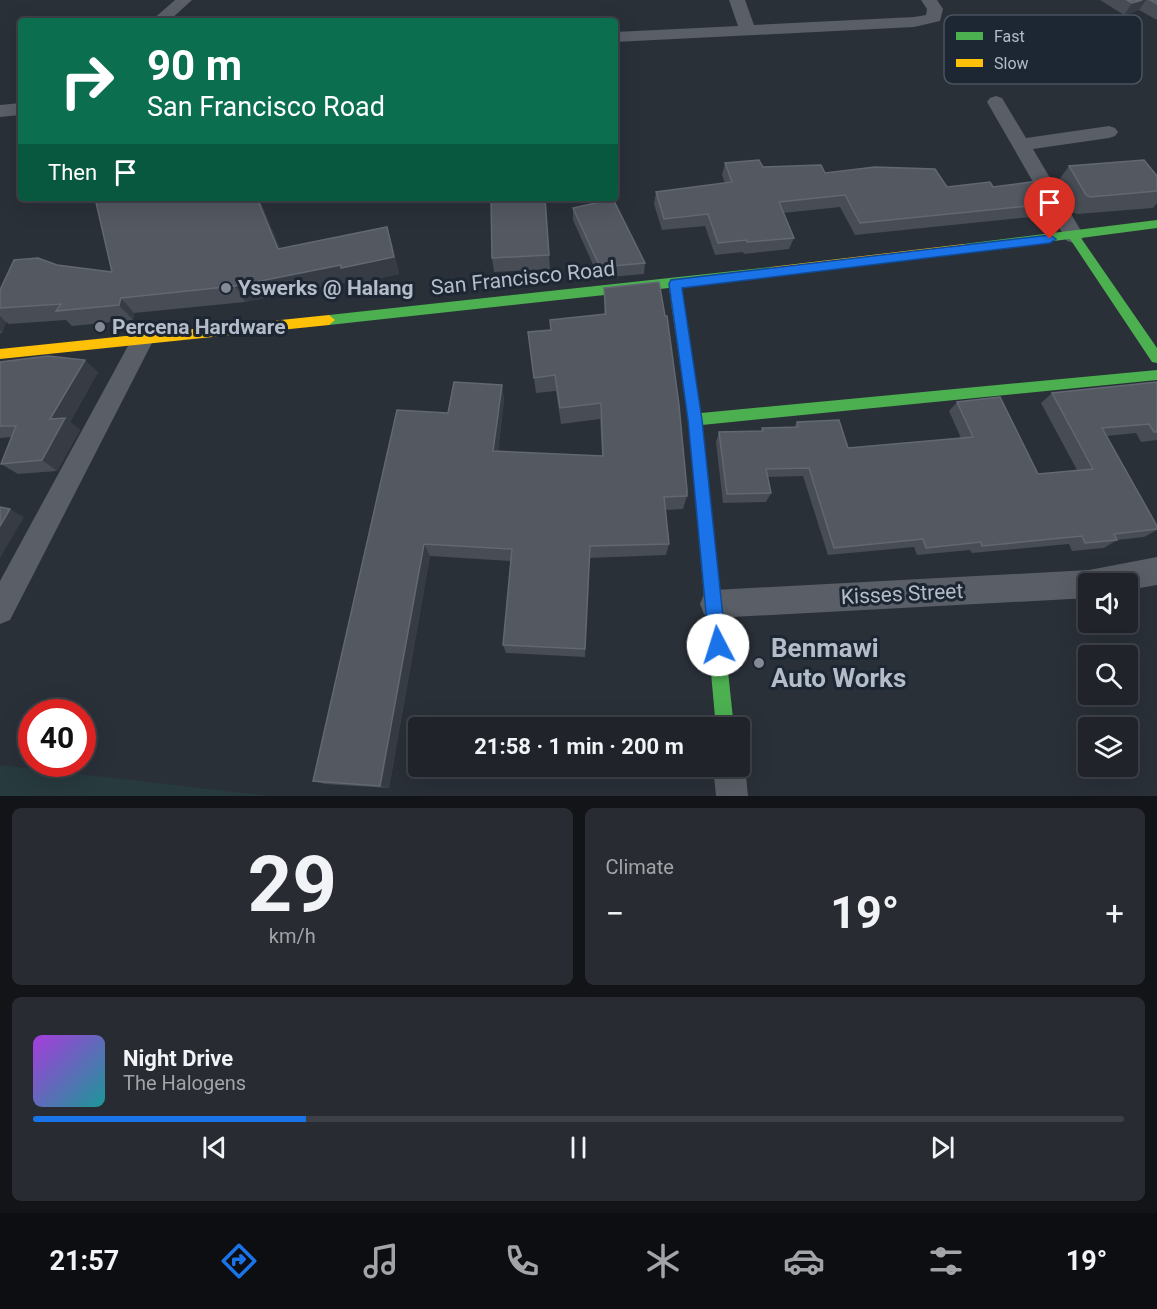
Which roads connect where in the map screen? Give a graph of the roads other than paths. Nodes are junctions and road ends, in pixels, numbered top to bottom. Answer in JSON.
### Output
{"nodes":[{"id":1,"x":184,"y":0,"type":"edge"},
{"id":2,"x":737,"y":0,"type":"edge"},
{"id":3,"x":929,"y":0,"type":"edge"},
{"id":4,"x":163,"y":18,"type":"edge"},
{"id":5,"x":748,"y":30,"type":"junction"},
{"id":6,"x":618,"y":37,"type":"edge"},
{"id":7,"x":996,"y":102,"type":"dead end"},
{"id":8,"x":18,"y":109,"type":"edge"},
{"id":9,"x":0,"y":111,"type":"edge"},
{"id":10,"x":1109,"y":132,"type":"dead end"},
{"id":11,"x":1021,"y":145,"type":"junction"},
{"id":12,"x":1157,"y":225,"type":"edge"},
{"id":13,"x":1074,"y":236,"type":"junction"},
{"id":14,"x":675,"y":284,"type":"junction"},
{"id":15,"x":143,"y":339,"type":"junction"},
{"id":16,"x":0,"y":354,"type":"edge"},
{"id":17,"x":1157,"y":358,"type":"edge"},
{"id":18,"x":1157,"y":375,"type":"edge"},
{"id":19,"x":695,"y":420,"type":"junction"},
{"id":20,"x":1157,"y":571,"type":"edge"},
{"id":21,"x":1138,"y":575,"type":"edge"},
{"id":22,"x":1078,"y":585,"type":"edge"},
{"id":23,"x":714,"y":604,"type":"junction"},
{"id":24,"x":0,"y":610,"type":"edge"},
{"id":25,"x":724,"y":717,"type":"edge"},
{"id":26,"x":730,"y":777,"type":"edge"},
{"id":27,"x":732,"y":796,"type":"edge"}],
"edges":[{"from":1,"to":4,"type":"street"},
{"from":2,"to":5,"type":"street"},
{"from":3,"to":5,"type":"street"},
{"from":5,"to":6,"type":"street"},
{"from":7,"to":11,"type":"street"},
{"from":8,"to":9,"type":"street"},
{"from":10,"to":11,"type":"street"},
{"from":11,"to":13,"type":"street"},
{"from":12,"to":13,"type":"main road","name":"San Francisco Road"},
{"from":13,"to":14,"type":"main road","name":"San Francisco Road"},
{"from":13,"to":17,"type":"main road"},
{"from":14,"to":15,"type":"main road","name":"San Francisco Road"},
{"from":14,"to":19,"type":"main road"},
{"from":15,"to":16,"type":"main road","name":"San Francisco Road"},
{"from":15,"to":24,"type":"street"},
{"from":18,"to":19,"type":"main road"},
{"from":19,"to":23,"type":"main road"},
{"from":20,"to":21,"type":"street","name":"Kisses Street"},
{"from":22,"to":23,"type":"street","name":"Kisses Street"},
{"from":23,"to":25,"type":"main road"},
{"from":26,"to":27,"type":"street"}]}
